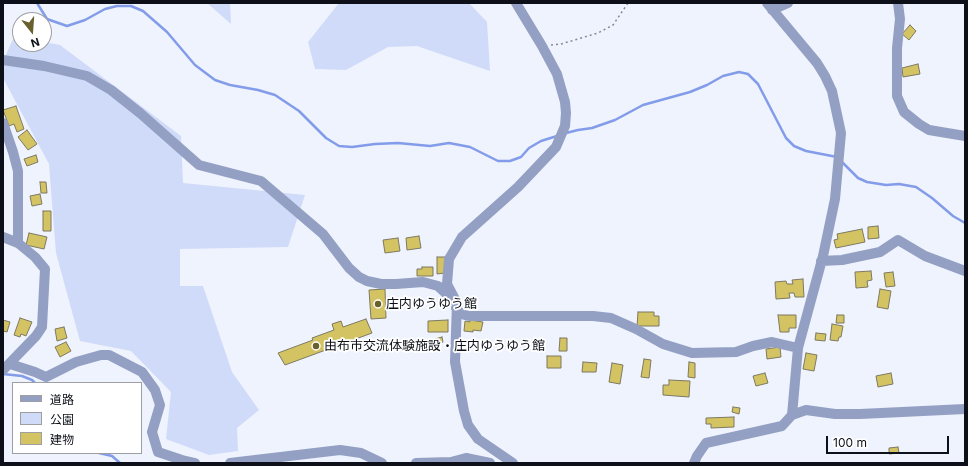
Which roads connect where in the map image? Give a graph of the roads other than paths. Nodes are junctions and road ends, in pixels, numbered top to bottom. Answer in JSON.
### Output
{"nodes":[{"id":1,"x":516,"y":3,"type":"edge"},
{"id":2,"x":788,"y":3,"type":"edge"},
{"id":3,"x":898,"y":3,"type":"edge"},
{"id":4,"x":769,"y":6,"type":"edge"},
{"id":5,"x":3,"y":60,"type":"edge"},
{"id":6,"x":3,"y":123,"type":"edge"},
{"id":7,"x":965,"y":136,"type":"edge"},
{"id":8,"x":3,"y":237,"type":"edge"},
{"id":9,"x":18,"y":243,"type":"junction"},
{"id":10,"x":821,"y":261,"type":"junction"},
{"id":11,"x":965,"y":271,"type":"edge"},
{"id":12,"x":456,"y":306,"type":"junction"},
{"id":13,"x":798,"y":348,"type":"junction"},
{"id":14,"x":6,"y":367,"type":"edge"},
{"id":15,"x":965,"y":409,"type":"edge"},
{"id":16,"x":792,"y":415,"type":"junction"},
{"id":17,"x":195,"y":463,"type":"edge"},
{"id":18,"x":230,"y":463,"type":"edge"},
{"id":19,"x":382,"y":463,"type":"edge"},
{"id":20,"x":416,"y":463,"type":"edge"},
{"id":21,"x":490,"y":463,"type":"edge"},
{"id":22,"x":513,"y":463,"type":"edge"},
{"id":23,"x":694,"y":463,"type":"edge"}],
"edges":[{"from":1,"to":12,"type":"street"},
{"from":2,"to":4,"type":"street"},
{"from":3,"to":7,"type":"street"},
{"from":4,"to":10,"type":"street"},
{"from":5,"to":12,"type":"street"},
{"from":6,"to":9,"type":"street"},
{"from":8,"to":9,"type":"street"},
{"from":9,"to":14,"type":"street"},
{"from":10,"to":11,"type":"street"},
{"from":10,"to":13,"type":"street"},
{"from":12,"to":13,"type":"street"},
{"from":12,"to":22,"type":"street"},
{"from":13,"to":16,"type":"street"},
{"from":14,"to":17,"type":"street"},
{"from":15,"to":16,"type":"street"},
{"from":16,"to":23,"type":"street"},
{"from":18,"to":19,"type":"street"},
{"from":20,"to":21,"type":"street"}]}
